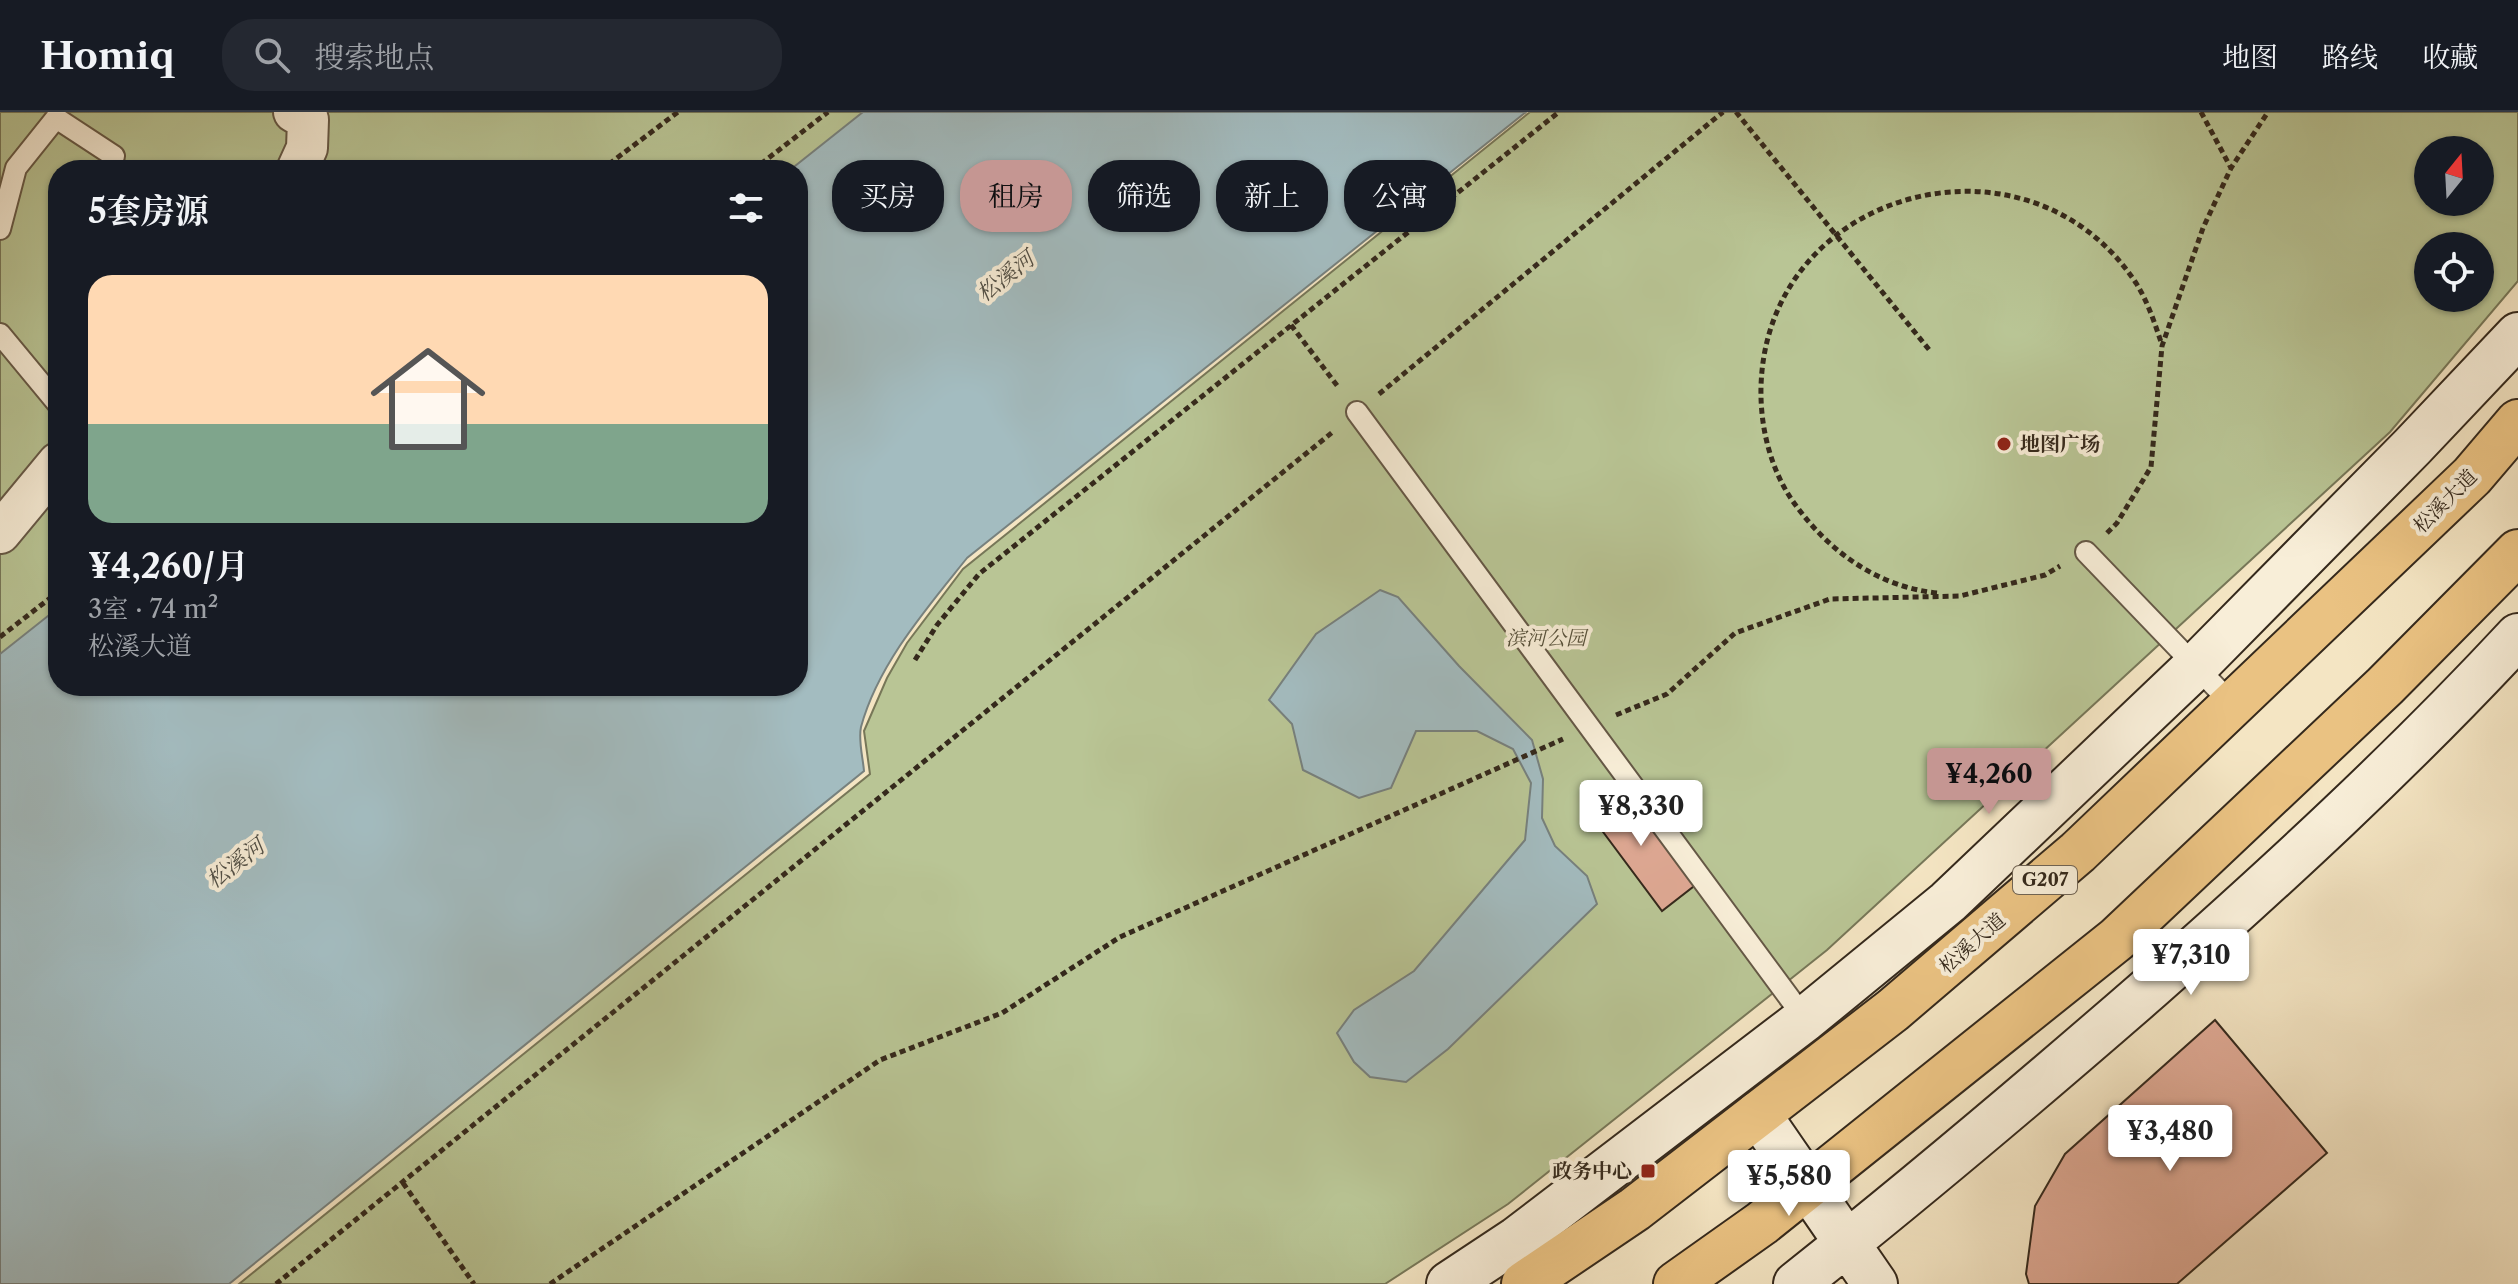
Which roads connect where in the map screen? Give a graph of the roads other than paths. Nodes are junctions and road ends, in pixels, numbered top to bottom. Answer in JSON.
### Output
{"nodes":[{"id":1,"x":294,"y":112,"type":"edge"},
{"id":2,"x":114,"y":156,"type":"dead end"},
{"id":3,"x":302,"y":160,"type":"edge"},
{"id":4,"x":0,"y":229,"type":"edge"},
{"id":5,"x":0,"y":334,"type":"edge"},
{"id":6,"x":2518,"y":335,"type":"edge"},
{"id":7,"x":48,"y":392,"type":"edge"},
{"id":8,"x":1357,"y":412,"type":"road end"},
{"id":9,"x":2518,"y":422,"type":"edge"},
{"id":10,"x":48,"y":475,"type":"edge"},
{"id":11,"x":0,"y":533,"type":"edge"},
{"id":12,"x":2086,"y":552,"type":"road end"},
{"id":13,"x":2518,"y":552,"type":"edge"},
{"id":14,"x":2518,"y":636,"type":"edge"},
{"id":15,"x":2196,"y":666,"type":"junction"},
{"id":16,"x":2233,"y":705,"type":"junction"},
{"id":17,"x":1805,"y":1019,"type":"junction"},
{"id":18,"x":1758,"y":1114,"type":"junction"},
{"id":19,"x":1809,"y":1185,"type":"junction"},
{"id":20,"x":1847,"y":1244,"type":"junction"},
{"id":21,"x":1449,"y":1284,"type":"edge"},
{"id":22,"x":1524,"y":1284,"type":"edge"},
{"id":23,"x":1676,"y":1284,"type":"edge"},
{"id":24,"x":1796,"y":1284,"type":"edge"},
{"id":25,"x":1875,"y":1284,"type":"edge"}],
"edges":[{"from":1,"to":3,"type":"street"},
{"from":2,"to":4,"type":"lane"},
{"from":5,"to":7,"type":"lane"},
{"from":6,"to":15,"type":"main road"},
{"from":8,"to":17,"type":"lane"},
{"from":9,"to":16,"type":"highway","name":"松溪大道","number":"G207"},
{"from":10,"to":11,"type":"street"},
{"from":12,"to":15,"type":"lane"},
{"from":13,"to":19,"type":"highway"},
{"from":14,"to":20,"type":"main road"},
{"from":15,"to":16,"type":"lane"},
{"from":15,"to":17,"type":"main road"},
{"from":16,"to":18,"type":"highway","name":"松溪大道","number":"G207"},
{"from":17,"to":21,"type":"main road"},
{"from":18,"to":19,"type":"main road"},
{"from":18,"to":22,"type":"highway","name":"松溪大道","number":"G207"},
{"from":19,"to":20,"type":"main road"},
{"from":19,"to":23,"type":"highway"},
{"from":20,"to":24,"type":"main road"},
{"from":20,"to":25,"type":"main road"}]}
